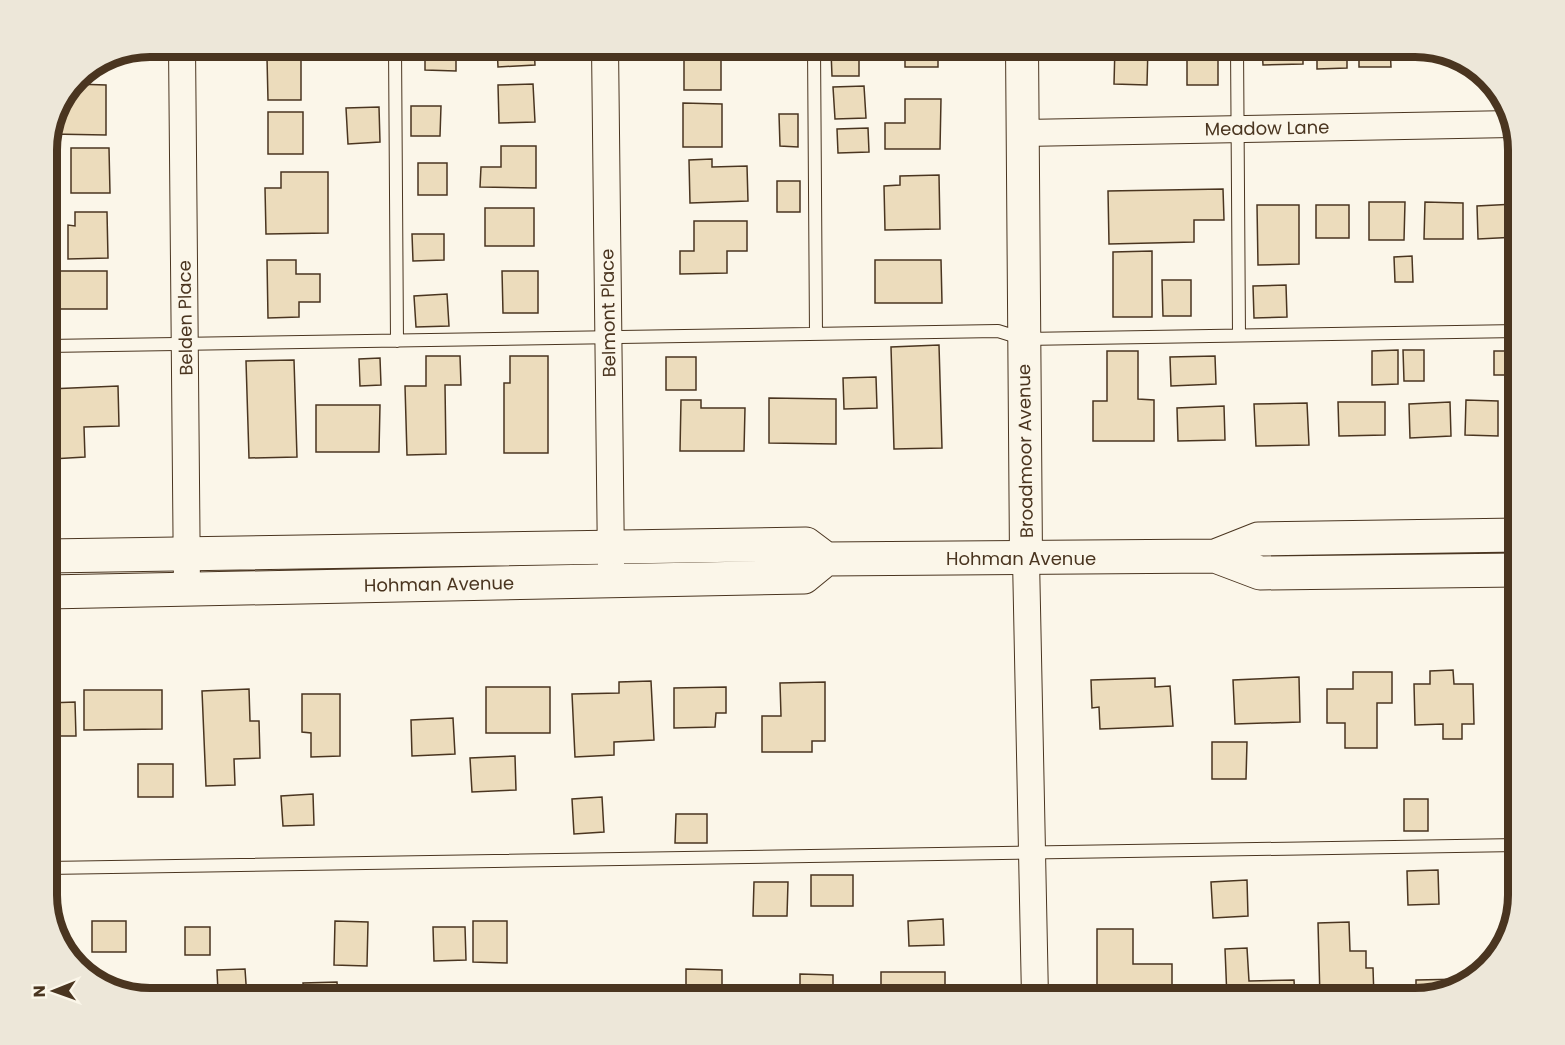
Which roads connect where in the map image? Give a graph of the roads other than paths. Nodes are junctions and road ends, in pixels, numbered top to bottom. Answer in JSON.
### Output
{"nodes":[{"id":1,"x":182,"y":57,"type":"edge"},
{"id":2,"x":395,"y":57,"type":"edge"},
{"id":3,"x":605,"y":57,"type":"edge"},
{"id":4,"x":814,"y":57,"type":"edge"},
{"id":5,"x":1022,"y":57,"type":"edge"},
{"id":6,"x":1237,"y":57,"type":"edge"},
{"id":7,"x":1504,"y":124,"type":"edge"},
{"id":8,"x":1238,"y":129,"type":"junction"},
{"id":9,"x":1023,"y":133,"type":"junction"},
{"id":10,"x":1508,"y":331,"type":"edge"},
{"id":11,"x":816,"y":334,"type":"junction"},
{"id":12,"x":1239,"y":335,"type":"junction"},
{"id":13,"x":608,"y":338,"type":"junction"},
{"id":14,"x":1024,"y":339,"type":"junction"},
{"id":15,"x":397,"y":341,"type":"junction"},
{"id":16,"x":185,"y":344,"type":"junction"},
{"id":17,"x":57,"y":346,"type":"edge"},
{"id":18,"x":1508,"y":535,"type":"edge"},
{"id":19,"x":611,"y":547,"type":"junction"},
{"id":20,"x":187,"y":553,"type":"junction"},
{"id":21,"x":57,"y":556,"type":"edge"},
{"id":22,"x":1215,"y":556,"type":"junction"},
{"id":23,"x":826,"y":559,"type":"junction"},
{"id":24,"x":1026,"y":559,"type":"junction"},
{"id":25,"x":1508,"y":570,"type":"edge"},
{"id":26,"x":612,"y":580,"type":"junction"},
{"id":27,"x":187,"y":589,"type":"junction"},
{"id":28,"x":57,"y":591,"type":"edge"},
{"id":29,"x":1508,"y":845,"type":"edge"},
{"id":30,"x":1032,"y":851,"type":"junction"},
{"id":31,"x":57,"y":868,"type":"edge"},
{"id":32,"x":1035,"y":988,"type":"edge"}],
"edges":[{"from":1,"to":16,"type":"street","name":"Belden Place"},
{"from":2,"to":15,"type":"lane"},
{"from":3,"to":13,"type":"street","name":"Belmont Place"},
{"from":4,"to":11,"type":"lane"},
{"from":5,"to":9,"type":"street","name":"Broadmoor Avenue"},
{"from":6,"to":8,"type":"lane"},
{"from":7,"to":8,"type":"street","name":"Meadow Lane"},
{"from":8,"to":9,"type":"street","name":"Meadow Lane"},
{"from":8,"to":12,"type":"lane"},
{"from":9,"to":14,"type":"street","name":"Broadmoor Avenue"},
{"from":10,"to":12,"type":"lane"},
{"from":11,"to":13,"type":"lane"},
{"from":11,"to":14,"type":"lane"},
{"from":12,"to":14,"type":"lane"},
{"from":13,"to":15,"type":"lane"},
{"from":13,"to":19,"type":"street","name":"Belmont Place"},
{"from":14,"to":24,"type":"street","name":"Broadmoor Avenue"},
{"from":15,"to":16,"type":"lane"},
{"from":16,"to":17,"type":"lane"},
{"from":16,"to":20,"type":"street","name":"Belden Place"},
{"from":18,"to":22,"type":"main road","name":"Hohman Avenue"},
{"from":19,"to":20,"type":"main road","name":"Hohman Avenue"},
{"from":19,"to":23,"type":"main road","name":"Hohman Avenue"},
{"from":19,"to":26,"type":"street","name":"Belmont Place"},
{"from":20,"to":21,"type":"main road","name":"Hohman Avenue"},
{"from":20,"to":27,"type":"street","name":"Belden Place"},
{"from":22,"to":24,"type":"main road","name":"Hohman Avenue"},
{"from":22,"to":25,"type":"main road","name":"Hohman Avenue"},
{"from":23,"to":24,"type":"main road","name":"Hohman Avenue"},
{"from":23,"to":26,"type":"main road","name":"Hohman Avenue"},
{"from":24,"to":30,"type":"street","name":"Broadmoor Avenue"},
{"from":26,"to":27,"type":"main road","name":"Hohman Avenue"},
{"from":27,"to":28,"type":"main road","name":"Hohman Avenue"},
{"from":29,"to":30,"type":"lane"},
{"from":30,"to":31,"type":"lane"},
{"from":30,"to":32,"type":"street","name":"Broadmoor Avenue"}]}
